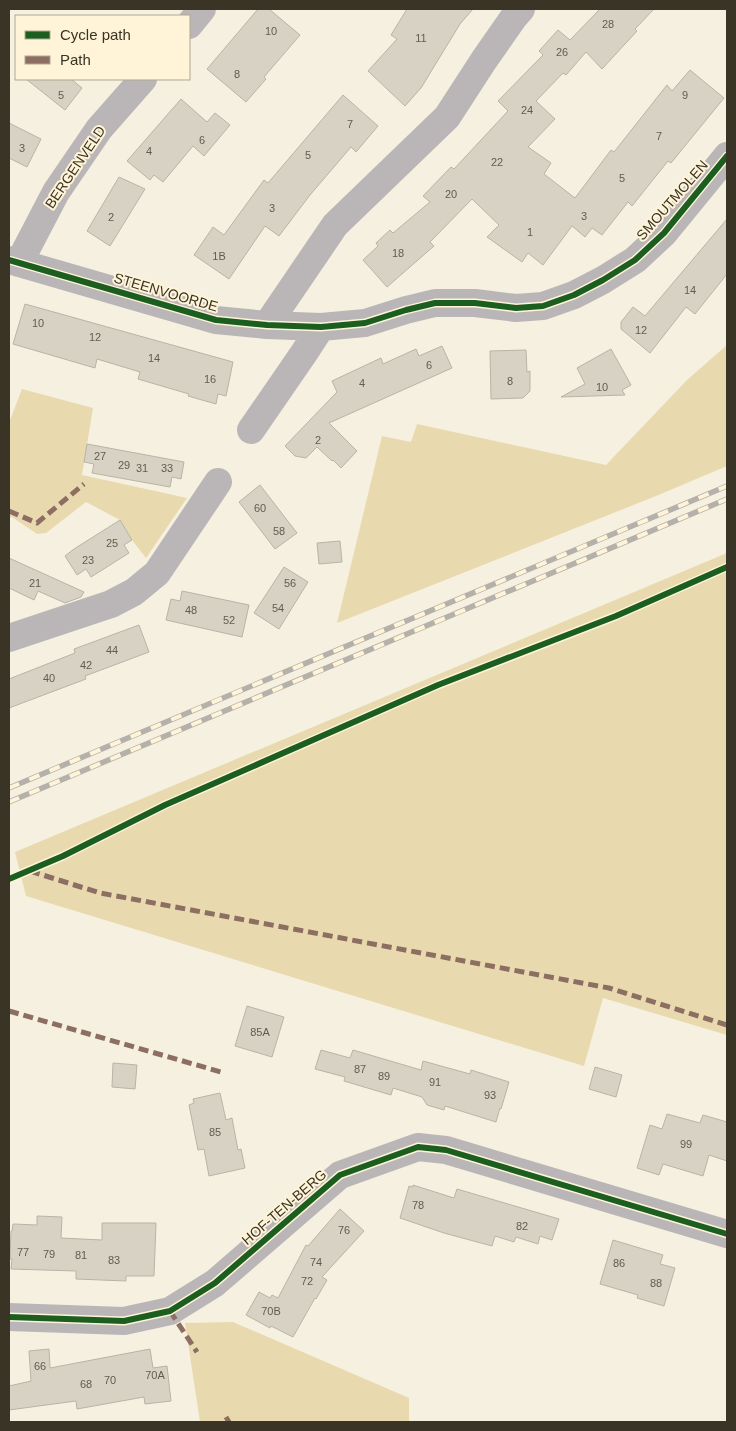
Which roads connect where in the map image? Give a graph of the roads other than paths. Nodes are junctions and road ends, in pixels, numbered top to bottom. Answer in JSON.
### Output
{"nodes":[{"id":1,"x":202,"y":9,"type":"edge"},
{"id":2,"x":521,"y":9,"type":"edge"},
{"id":3,"x":190,"y":24,"type":"edge"},
{"id":4,"x":142,"y":80,"type":"edge"},
{"id":5,"x":727,"y":156,"type":"edge"},
{"id":6,"x":14,"y":261,"type":"edge"},
{"id":7,"x":267,"y":325,"type":"junction"},
{"id":8,"x":321,"y":327,"type":"junction"},
{"id":9,"x":251,"y":430,"type":"dead end"},
{"id":10,"x":218,"y":482,"type":"dead end"},
{"id":11,"x":9,"y":638,"type":"edge"},
{"id":12,"x":727,"y":1234,"type":"edge"},
{"id":13,"x":9,"y":1317,"type":"edge"}],
"edges":[{"from":1,"to":3,"type":"street"},
{"from":2,"to":7,"type":"street"},
{"from":4,"to":6,"type":"street","name":"BERGENVELD"},
{"from":5,"to":8,"type":"street","name":"SMOUTMOLEN"},
{"from":6,"to":7,"type":"street","name":"STEENVOORDE"},
{"from":7,"to":8,"type":"street","name":"STEENVOORDE"},
{"from":8,"to":9,"type":"street"},
{"from":10,"to":11,"type":"street"},
{"from":12,"to":13,"type":"street","name":"HOF-TEN-BERG"}]}
